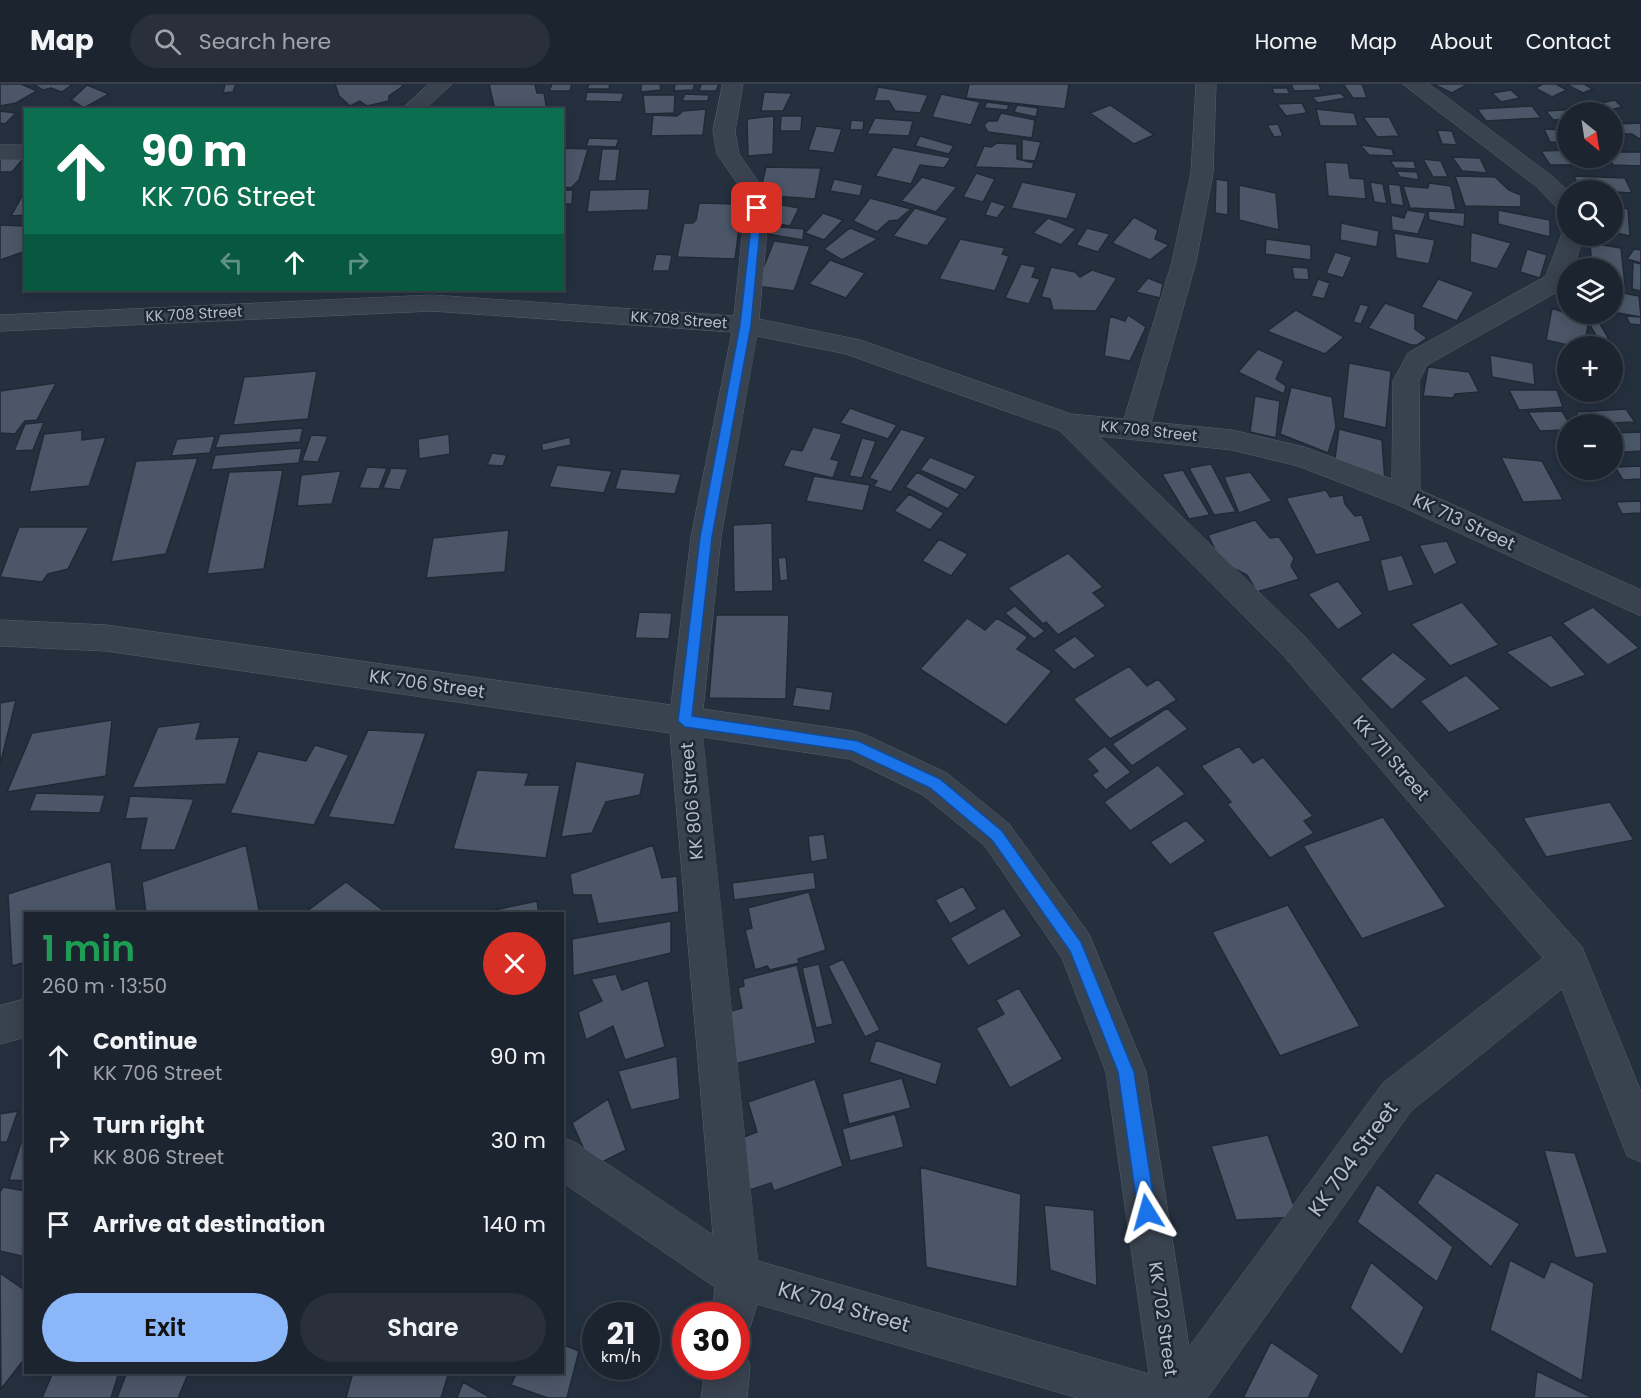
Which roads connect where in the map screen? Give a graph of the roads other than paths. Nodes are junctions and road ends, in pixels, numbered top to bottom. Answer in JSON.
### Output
{"nodes":[{"id":1,"x":442,"y":84,"type":"edge"},
{"id":2,"x":450,"y":84,"type":"edge"},
{"id":3,"x":733,"y":84,"type":"edge"},
{"id":4,"x":1206,"y":84,"type":"edge"},
{"id":5,"x":1413,"y":84,"type":"edge"},
{"id":6,"x":413,"y":108,"type":"edge"},
{"id":7,"x":445,"y":108,"type":"edge"},
{"id":8,"x":0,"y":152,"type":"edge"},
{"id":9,"x":24,"y":152,"type":"edge"},
{"id":10,"x":1557,"y":191,"type":"edge"},
{"id":11,"x":1570,"y":246,"type":"edge"},
{"id":12,"x":432,"y":296,"type":"edge"},
{"id":13,"x":0,"y":323,"type":"edge"},
{"id":14,"x":746,"y":325,"type":"junction"},
{"id":15,"x":1069,"y":423,"type":"junction"},
{"id":16,"x":1135,"y":429,"type":"junction"},
{"id":17,"x":1406,"y":496,"type":"junction"},
{"id":18,"x":1641,"y":604,"type":"edge"},
{"id":19,"x":0,"y":633,"type":"edge"},
{"id":20,"x":685,"y":721,"type":"junction"},
{"id":21,"x":854,"y":746,"type":"joint"},
{"id":22,"x":1569,"y":960,"type":"junction"},
{"id":23,"x":24,"y":1019,"type":"edge"},
{"id":24,"x":0,"y":1026,"type":"edge"},
{"id":25,"x":1641,"y":1142,"type":"edge"},
{"id":26,"x":564,"y":1159,"type":"edge"},
{"id":27,"x":736,"y":1297,"type":"edge"},
{"id":28,"x":726,"y":1380,"type":"edge"},
{"id":29,"x":724,"y":1398,"type":"edge"},
{"id":30,"x":1155,"y":1398,"type":"edge"},
{"id":31,"x":1175,"y":1398,"type":"edge"},
{"id":32,"x":1180,"y":1398,"type":"edge"}],
"edges":[{"from":1,"to":6,"type":"street"},
{"from":2,"to":7,"type":"street"},
{"from":3,"to":14,"type":"street","name":"KK 806 Street"},
{"from":4,"to":16,"type":"street"},
{"from":5,"to":10,"type":"street"},
{"from":8,"to":9,"type":"street"},
{"from":11,"to":17,"type":"street","name":"KK 713 Street"},
{"from":12,"to":13,"type":"street","name":"KK 708 Street"},
{"from":12,"to":14,"type":"street","name":"KK 708 Street"},
{"from":14,"to":15,"type":"street","name":"KK 708 Street"},
{"from":14,"to":20,"type":"street","name":"KK 806 Street"},
{"from":15,"to":16,"type":"street","name":"KK 708 Street"},
{"from":15,"to":22,"type":"street","name":"KK 711 Street"},
{"from":16,"to":17,"type":"street","name":"KK 708 Street"},
{"from":17,"to":18,"type":"street","name":"KK 713 Street"},
{"from":19,"to":20,"type":"street","name":"KK 706 Street"},
{"from":20,"to":21,"type":"street","name":"KK 706 Street"},
{"from":20,"to":27,"type":"street","name":"KK 806 Street"},
{"from":21,"to":31,"type":"street","name":"KK 702 Street"},
{"from":22,"to":25,"type":"street","name":"KK 711 Street"},
{"from":22,"to":32,"type":"street","name":"KK 704 Street"},
{"from":23,"to":24,"type":"street"},
{"from":26,"to":27,"type":"street","name":"KK 704 Street"},
{"from":27,"to":30,"type":"street","name":"KK 704 Street"},
{"from":28,"to":29,"type":"street"}]}
